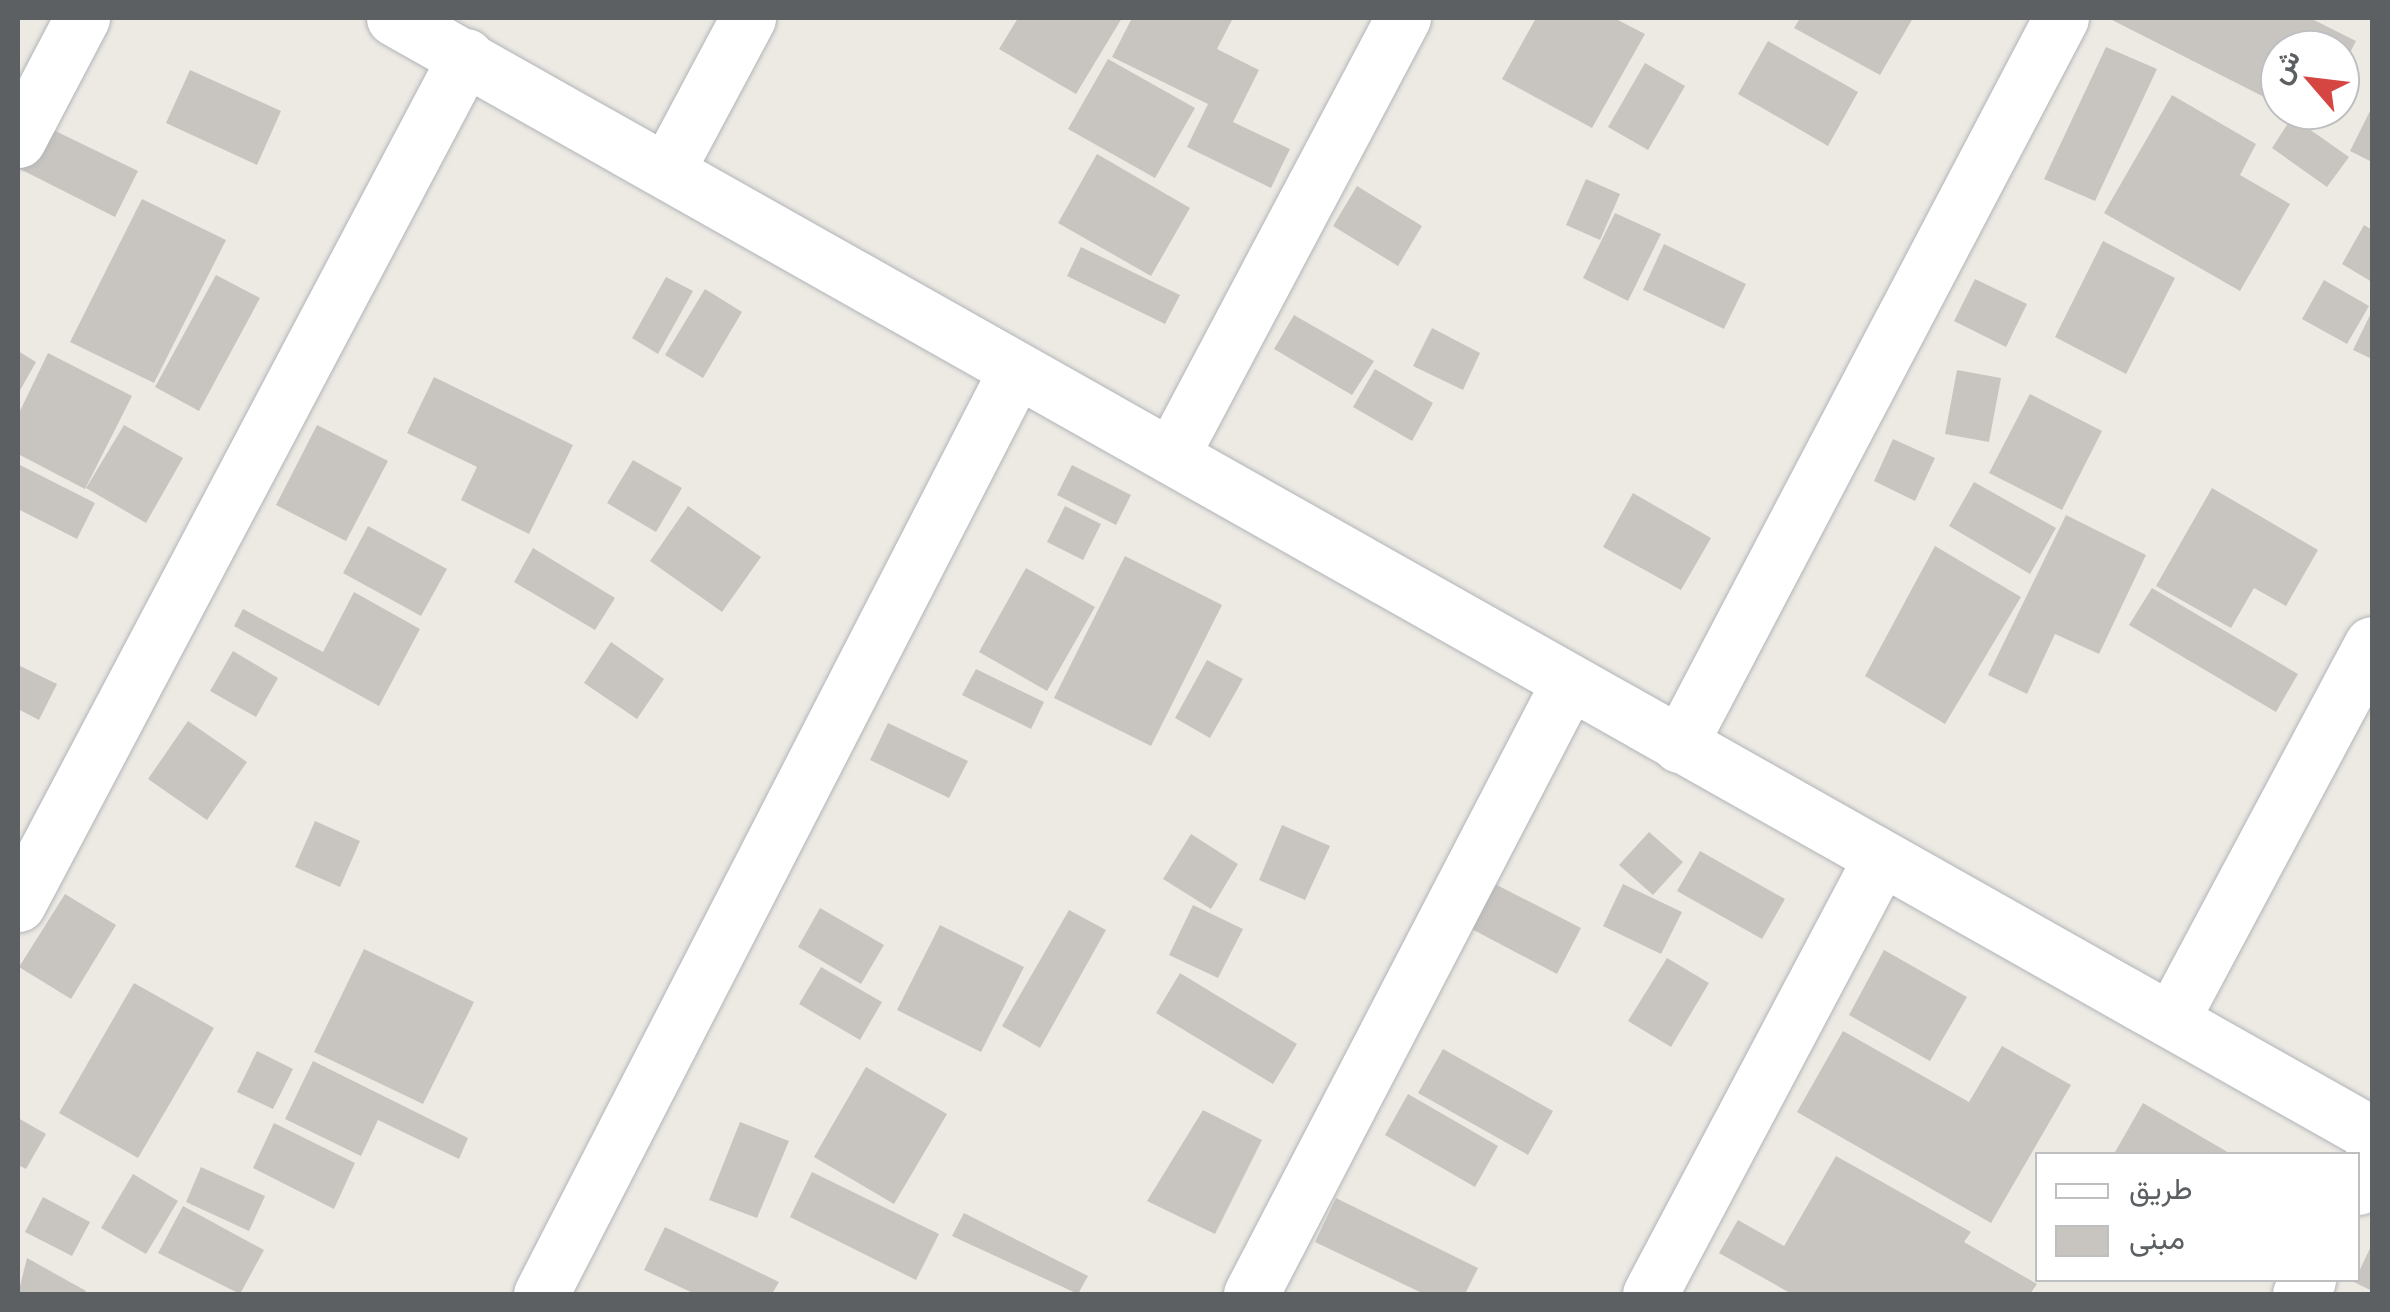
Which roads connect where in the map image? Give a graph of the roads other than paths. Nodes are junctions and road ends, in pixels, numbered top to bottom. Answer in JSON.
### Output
{"nodes":[{"id":1,"x":82,"y":18,"type":"edge"},
{"id":2,"x":394,"y":18,"type":"edge"},
{"id":3,"x":748,"y":18,"type":"edge"},
{"id":4,"x":1403,"y":18,"type":"edge"},
{"id":5,"x":2061,"y":18,"type":"edge"},
{"id":6,"x":466,"y":56,"type":"junction"},
{"id":7,"x":18,"y":140,"type":"edge"},
{"id":8,"x":668,"y":168,"type":"junction"},
{"id":9,"x":1015,"y":372,"type":"junction"},
{"id":10,"x":1171,"y":456,"type":"junction"},
{"id":11,"x":2372,"y":644,"type":"edge"},
{"id":12,"x":1569,"y":682,"type":"junction"},
{"id":13,"x":1679,"y":745,"type":"junction"},
{"id":14,"x":1879,"y":861,"type":"junction"},
{"id":15,"x":18,"y":904,"type":"edge"},
{"id":16,"x":2171,"y":1020,"type":"junction"},
{"id":17,"x":2372,"y":1134,"type":"edge"},
{"id":18,"x":2372,"y":1158,"type":"edge"},
{"id":19,"x":2360,"y":1183,"type":"edge"},
{"id":20,"x":540,"y":1294,"type":"edge"},
{"id":21,"x":1252,"y":1294,"type":"edge"},
{"id":22,"x":1650,"y":1294,"type":"edge"}],
"edges":[{"from":1,"to":7,"type":"street"},
{"from":2,"to":6,"type":"street"},
{"from":3,"to":8,"type":"street"},
{"from":4,"to":10,"type":"street"},
{"from":5,"to":13,"type":"street"},
{"from":6,"to":8,"type":"street"},
{"from":6,"to":15,"type":"street"},
{"from":8,"to":9,"type":"street"},
{"from":9,"to":10,"type":"street"},
{"from":9,"to":20,"type":"street"},
{"from":10,"to":12,"type":"street"},
{"from":11,"to":16,"type":"street"},
{"from":12,"to":13,"type":"street"},
{"from":12,"to":21,"type":"street"},
{"from":13,"to":14,"type":"street"},
{"from":14,"to":16,"type":"street"},
{"from":14,"to":22,"type":"street"},
{"from":16,"to":17,"type":"street"},
{"from":18,"to":19,"type":"street"}]}
